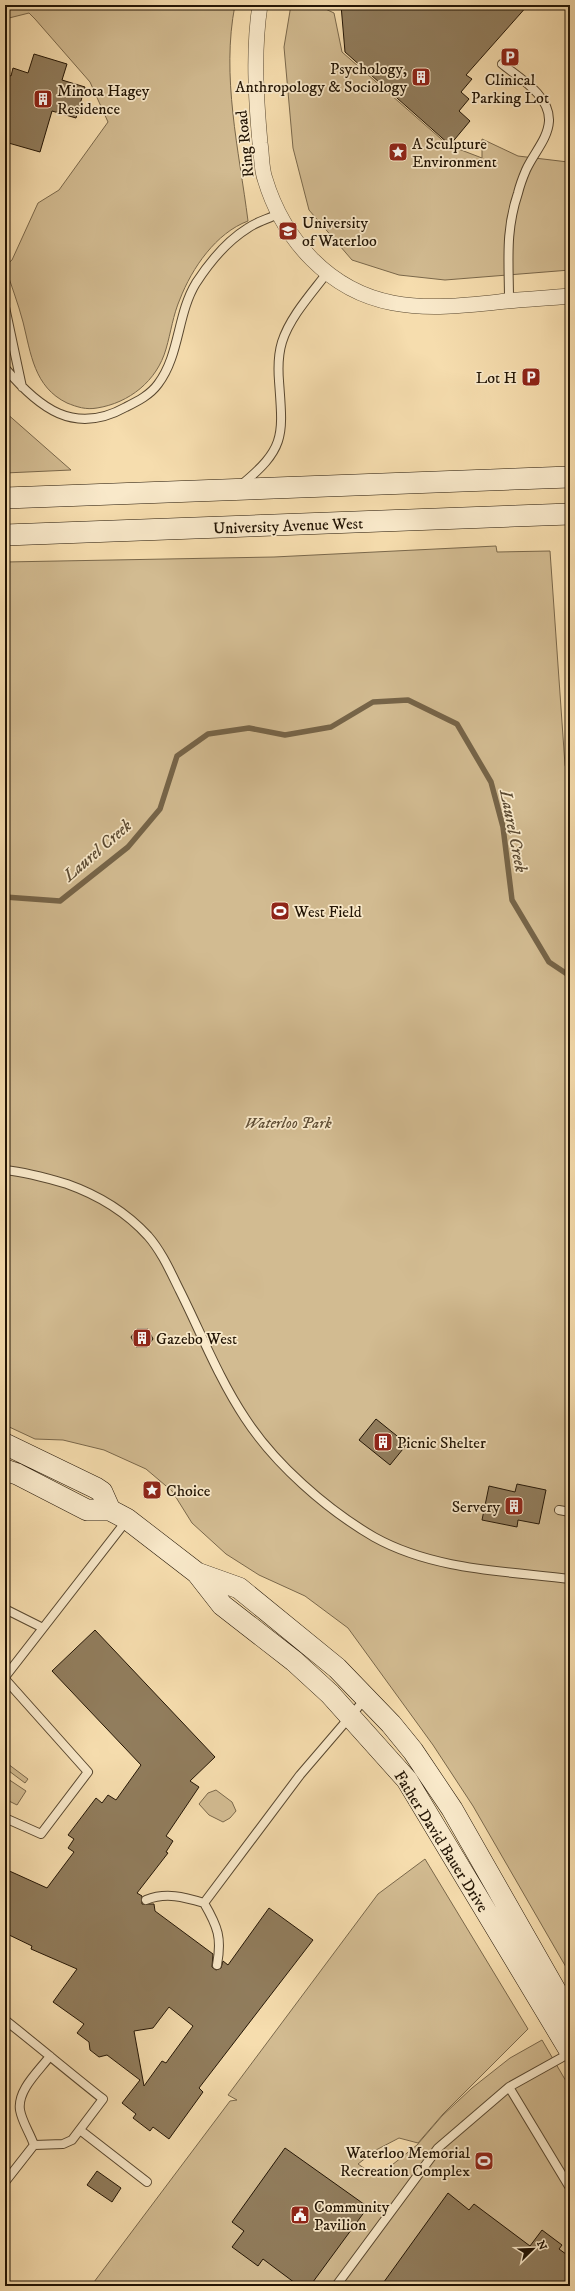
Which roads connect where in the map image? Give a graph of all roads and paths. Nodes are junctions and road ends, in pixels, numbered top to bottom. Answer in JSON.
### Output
{"nodes":[{"id":1,"x":260,"y":5,"type":"edge"},
{"id":2,"x":502,"y":64,"type":"dead end"},
{"id":3,"x":278,"y":214,"type":"junction"},
{"id":4,"x":327,"y":273,"type":"junction"},
{"id":5,"x":570,"y":296,"type":"edge"},
{"id":6,"x":509,"y":301,"type":"junction"},
{"id":7,"x":5,"y":306,"type":"edge"},
{"id":8,"x":5,"y":368,"type":"edge"},
{"id":9,"x":22,"y":388,"type":"junction"},
{"id":10,"x":570,"y":477,"type":"edge"},
{"id":11,"x":236,"y":490,"type":"junction"},
{"id":12,"x":5,"y":498,"type":"edge"},
{"id":13,"x":570,"y":514,"type":"edge"},
{"id":14,"x":5,"y":535,"type":"edge"},
{"id":15,"x":5,"y":1170,"type":"edge"},
{"id":16,"x":5,"y":1444,"type":"edge"},
{"id":17,"x":5,"y":1470,"type":"edge"},
{"id":18,"x":559,"y":1510,"type":"dead end"},
{"id":19,"x":570,"y":1512,"type":"edge"},
{"id":20,"x":119,"y":1514,"type":"junction"},
{"id":21,"x":197,"y":1572,"type":"junction"},
{"id":22,"x":570,"y":1579,"type":"edge"},
{"id":23,"x":5,"y":1610,"type":"edge"},
{"id":24,"x":43,"y":1628,"type":"junction"},
{"id":25,"x":5,"y":1678,"type":"edge"},
{"id":26,"x":366,"y":1697,"type":"junction"},
{"id":27,"x":349,"y":1715,"type":"junction"},
{"id":28,"x":5,"y":1818,"type":"edge"},
{"id":29,"x":146,"y":1900,"type":"dead end"},
{"id":30,"x":204,"y":1903,"type":"junction"},
{"id":31,"x":217,"y":1965,"type":"dead end"},
{"id":32,"x":570,"y":2016,"type":"edge"},
{"id":33,"x":5,"y":2020,"type":"edge"},
{"id":34,"x":570,"y":2052,"type":"edge"},
{"id":35,"x":50,"y":2056,"type":"junction"},
{"id":36,"x":509,"y":2087,"type":"junction"},
{"id":37,"x":80,"y":2130,"type":"junction"},
{"id":38,"x":34,"y":2145,"type":"junction"},
{"id":39,"x":5,"y":2182,"type":"edge"},
{"id":40,"x":147,"y":2182,"type":"dead end"},
{"id":41,"x":570,"y":2188,"type":"edge"},
{"id":42,"x":336,"y":2286,"type":"edge"}],
"edges":[{"from":1,"to":3,"type":"street","name":"Ring Road"},
{"from":2,"to":6,"type":"lane"},
{"from":3,"to":4,"type":"street","name":"Ring Road"},
{"from":3,"to":9,"type":"lane"},
{"from":4,"to":6,"type":"street","name":"Ring Road"},
{"from":4,"to":11,"type":"lane"},
{"from":5,"to":6,"type":"street","name":"Ring Road"},
{"from":7,"to":9,"type":"lane"},
{"from":8,"to":9,"type":"lane"},
{"from":10,"to":11,"type":"street"},
{"from":11,"to":12,"type":"street"},
{"from":13,"to":14,"type":"street","name":"University Avenue West"},
{"from":15,"to":22,"type":"lane"},
{"from":16,"to":20,"type":"street","name":"Father David Bauer Drive"},
{"from":17,"to":20,"type":"street"},
{"from":18,"to":19,"type":"lane"},
{"from":20,"to":21,"type":"street","name":"Father David Bauer Drive"},
{"from":20,"to":24,"type":"lane"},
{"from":21,"to":26,"type":"street","name":"Father David Bauer Drive"},
{"from":21,"to":27,"type":"street","name":"Father David Bauer Drive"},
{"from":23,"to":24,"type":"lane"},
{"from":24,"to":25,"type":"lane"},
{"from":25,"to":28,"type":"lane"},
{"from":26,"to":27,"type":"lane"},
{"from":26,"to":32,"type":"street","name":"Father David Bauer Drive"},
{"from":27,"to":30,"type":"lane"},
{"from":27,"to":34,"type":"street","name":"Father David Bauer Drive"},
{"from":29,"to":30,"type":"lane"},
{"from":30,"to":31,"type":"lane"},
{"from":33,"to":35,"type":"lane"},
{"from":34,"to":36,"type":"lane"},
{"from":35,"to":37,"type":"lane"},
{"from":35,"to":38,"type":"lane"},
{"from":36,"to":41,"type":"lane"},
{"from":36,"to":42,"type":"lane"},
{"from":37,"to":38,"type":"lane"},
{"from":37,"to":40,"type":"lane"},
{"from":38,"to":39,"type":"lane"}]}
